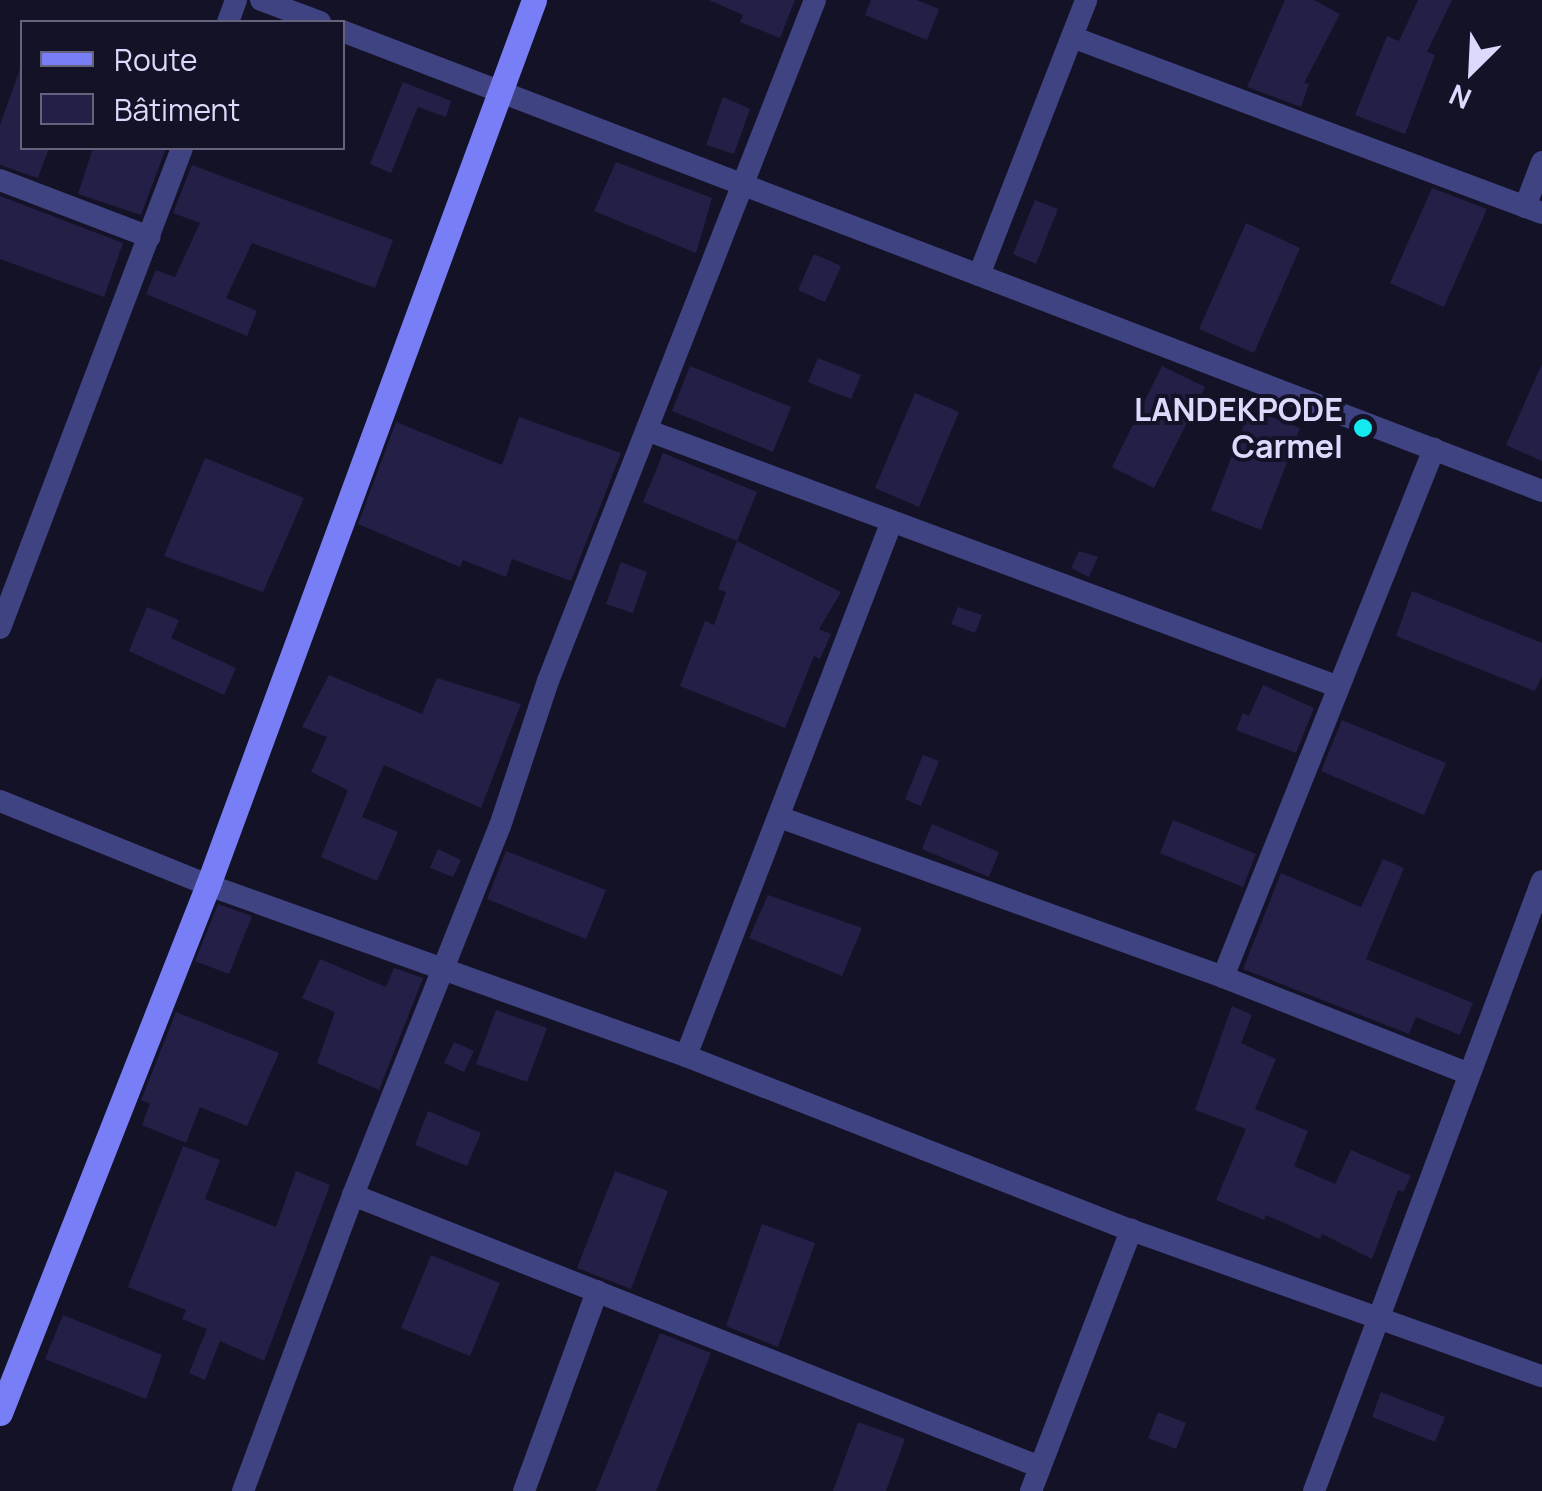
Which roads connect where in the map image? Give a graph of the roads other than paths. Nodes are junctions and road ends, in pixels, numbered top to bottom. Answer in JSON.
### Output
{"nodes":[{"id":1,"x":261,"y":0,"type":"edge"},
{"id":2,"x":534,"y":0,"type":"edge"},
{"id":3,"x":815,"y":0,"type":"edge"},
{"id":4,"x":1086,"y":0,"type":"edge"},
{"id":5,"x":315,"y":20,"type":"edge"},
{"id":6,"x":345,"y":32,"type":"edge"},
{"id":7,"x":1072,"y":37,"type":"junction"},
{"id":8,"x":500,"y":92,"type":"junction"},
{"id":9,"x":181,"y":150,"type":"edge"},
{"id":10,"x":1542,"y":162,"type":"edge"},
{"id":11,"x":0,"y":180,"type":"edge"},
{"id":12,"x":744,"y":185,"type":"junction"},
{"id":13,"x":1534,"y":210,"type":"edge"},
{"id":14,"x":149,"y":237,"type":"junction"},
{"id":15,"x":979,"y":275,"type":"junction"},
{"id":16,"x":649,"y":431,"type":"junction"},
{"id":17,"x":1434,"y":449,"type":"junction"},
{"id":18,"x":1542,"y":491,"type":"edge"},
{"id":19,"x":892,"y":520,"type":"junction"},
{"id":20,"x":0,"y":628,"type":"edge"},
{"id":21,"x":1336,"y":686,"type":"junction"},
{"id":22,"x":0,"y":801,"type":"edge"},
{"id":23,"x":779,"y":817,"type":"junction"},
{"id":24,"x":1542,"y":881,"type":"edge"},
{"id":25,"x":208,"y":884,"type":"junction"},
{"id":26,"x":444,"y":968,"type":"junction"},
{"id":27,"x":1223,"y":977,"type":"junction"},
{"id":28,"x":686,"y":1056,"type":"junction"},
{"id":29,"x":1470,"y":1074,"type":"junction"},
{"id":30,"x":353,"y":1195,"type":"junction"},
{"id":31,"x":1131,"y":1230,"type":"junction"},
{"id":32,"x":597,"y":1292,"type":"junction"},
{"id":33,"x":1378,"y":1314,"type":"junction"},
{"id":34,"x":1542,"y":1376,"type":"edge"},
{"id":35,"x":0,"y":1413,"type":"edge"},
{"id":36,"x":1040,"y":1467,"type":"junction"},
{"id":37,"x":244,"y":1491,"type":"edge"},
{"id":38,"x":524,"y":1491,"type":"edge"},
{"id":39,"x":1032,"y":1491,"type":"edge"},
{"id":40,"x":1314,"y":1491,"type":"edge"}],
"edges":[{"from":1,"to":5,"type":"street"},
{"from":2,"to":8,"type":"street"},
{"from":3,"to":12,"type":"street"},
{"from":4,"to":7,"type":"street"},
{"from":6,"to":8,"type":"street"},
{"from":7,"to":13,"type":"street"},
{"from":7,"to":15,"type":"street"},
{"from":8,"to":12,"type":"street"},
{"from":8,"to":25,"type":"street"},
{"from":9,"to":14,"type":"street"},
{"from":10,"to":13,"type":"street"},
{"from":11,"to":14,"type":"street"},
{"from":12,"to":15,"type":"street"},
{"from":12,"to":16,"type":"street"},
{"from":14,"to":20,"type":"street"},
{"from":15,"to":17,"type":"street"},
{"from":16,"to":19,"type":"street"},
{"from":16,"to":26,"type":"street"},
{"from":17,"to":18,"type":"street"},
{"from":17,"to":21,"type":"street"},
{"from":19,"to":21,"type":"street"},
{"from":19,"to":23,"type":"street"},
{"from":21,"to":27,"type":"street"},
{"from":22,"to":25,"type":"street"},
{"from":23,"to":27,"type":"street"},
{"from":23,"to":28,"type":"street"},
{"from":24,"to":29,"type":"street"},
{"from":25,"to":26,"type":"street"},
{"from":25,"to":35,"type":"street"},
{"from":26,"to":28,"type":"street"},
{"from":26,"to":30,"type":"street"},
{"from":27,"to":29,"type":"street"},
{"from":28,"to":31,"type":"street"},
{"from":29,"to":33,"type":"street"},
{"from":30,"to":32,"type":"street"},
{"from":30,"to":37,"type":"street"},
{"from":31,"to":33,"type":"street"},
{"from":31,"to":36,"type":"street"},
{"from":32,"to":36,"type":"street"},
{"from":32,"to":38,"type":"street"},
{"from":33,"to":34,"type":"street"},
{"from":33,"to":40,"type":"street"},
{"from":36,"to":39,"type":"street"}]}
